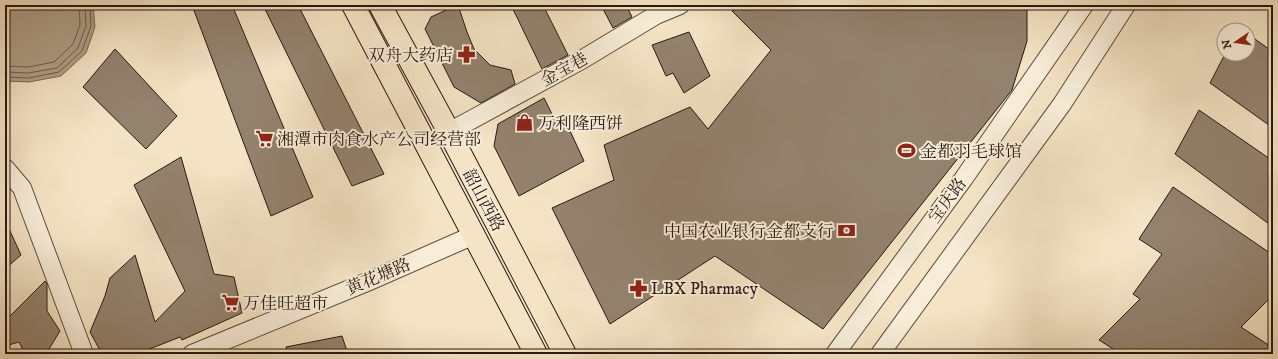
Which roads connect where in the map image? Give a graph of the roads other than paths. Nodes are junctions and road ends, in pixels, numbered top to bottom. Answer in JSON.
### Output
{"nodes":[{"id":1,"x":353,"y":5,"type":"edge"},
{"id":2,"x":380,"y":5,"type":"edge"},
{"id":3,"x":680,"y":5,"type":"edge"},
{"id":4,"x":1084,"y":5,"type":"edge"},
{"id":5,"x":1126,"y":5,"type":"edge"},
{"id":6,"x":448,"y":132,"type":"junction"},
{"id":7,"x":5,"y":168,"type":"edge"},
{"id":8,"x":474,"y":235,"type":"junction"},
{"id":9,"x":534,"y":351,"type":"edge"},
{"id":10,"x":84,"y":354,"type":"edge"},
{"id":11,"x":192,"y":354,"type":"edge"},
{"id":12,"x":565,"y":354,"type":"edge"},
{"id":13,"x":835,"y":354,"type":"edge"},
{"id":14,"x":880,"y":354,"type":"edge"}],
"edges":[{"from":1,"to":8,"type":"main road","name":"韶山西路"},
{"from":2,"to":6,"type":"main road","name":"韶山西路"},
{"from":3,"to":6,"type":"street","name":"金宝巷"},
{"from":4,"to":13,"type":"street","name":"宝庆路"},
{"from":5,"to":14,"type":"street"},
{"from":6,"to":12,"type":"main road","name":"韶山西路"},
{"from":7,"to":10,"type":"street"},
{"from":8,"to":9,"type":"main road","name":"韶山西路"},
{"from":8,"to":11,"type":"street","name":"黄花塘路"}]}
